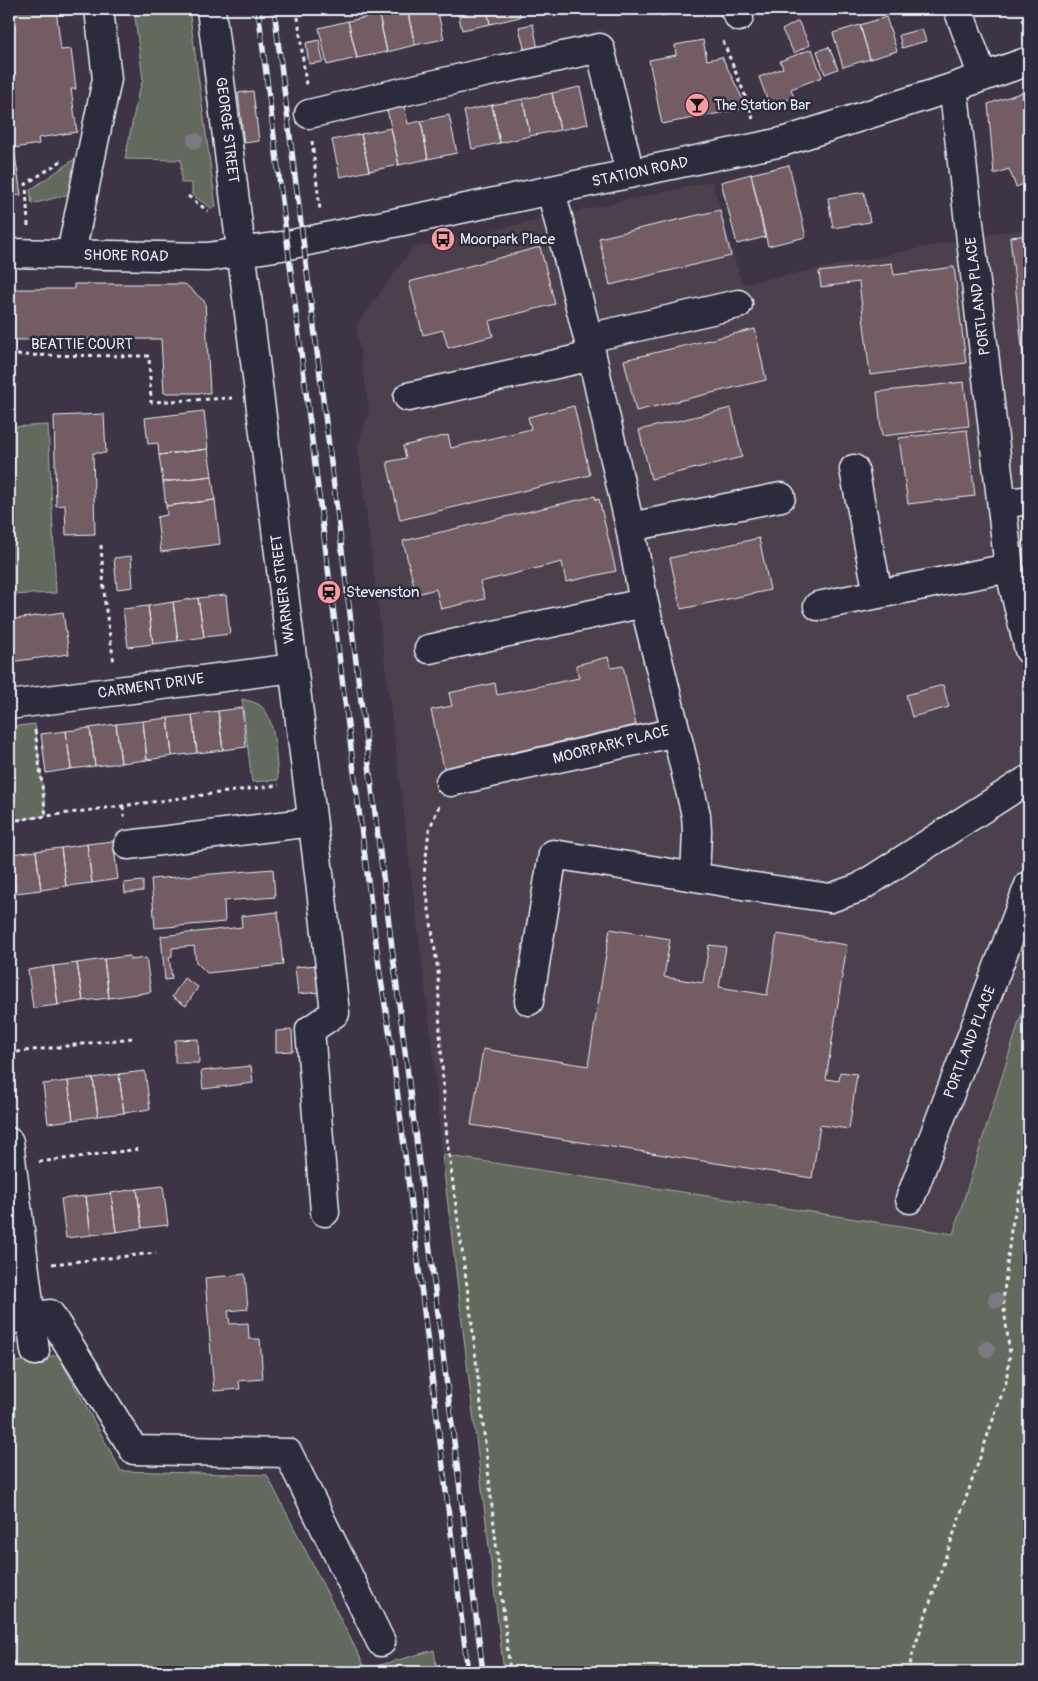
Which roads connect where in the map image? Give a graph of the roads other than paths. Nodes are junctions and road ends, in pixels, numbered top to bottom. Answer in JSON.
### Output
{"nodes":[{"id":1,"x":99,"y":9,"type":"edge"},
{"id":2,"x":211,"y":9,"type":"edge"},
{"id":3,"x":958,"y":9,"type":"edge"},
{"id":4,"x":1029,"y":61,"type":"edge"},
{"id":5,"x":983,"y":77,"type":"junction"},
{"id":6,"x":951,"y":88,"type":"junction"},
{"id":7,"x":309,"y":114,"type":"dead end"},
{"id":8,"x":630,"y":174,"type":"junction"},
{"id":9,"x":551,"y":190,"type":"junction"},
{"id":10,"x":242,"y":251,"type":"junction"},
{"id":11,"x":19,"y":254,"type":"edge"},
{"id":12,"x":73,"y":255,"type":"junction"},
{"id":13,"x":738,"y":304,"type":"dead end"},
{"id":14,"x":590,"y":347,"type":"junction"},
{"id":15,"x":408,"y":397,"type":"dead end"},
{"id":16,"x":854,"y":469,"type":"dead end"},
{"id":17,"x":782,"y":497,"type":"dead end"},
{"id":18,"x":1029,"y":500,"type":"edge"},
{"id":19,"x":1002,"y":504,"type":"junction"},
{"id":20,"x":630,"y":527,"type":"junction"},
{"id":21,"x":1009,"y":568,"type":"junction"},
{"id":22,"x":878,"y":594,"type":"junction"},
{"id":23,"x":644,"y":603,"type":"junction"},
{"id":24,"x":818,"y":606,"type":"dead end"},
{"id":25,"x":428,"y":649,"type":"dead end"},
{"id":26,"x":1029,"y":650,"type":"edge"},
{"id":27,"x":293,"y":668,"type":"junction"},
{"id":28,"x":20,"y":704,"type":"edge"},
{"id":29,"x":676,"y":732,"type":"junction"},
{"id":30,"x":1029,"y":779,"type":"edge"},
{"id":31,"x":450,"y":782,"type":"road end"},
{"id":32,"x":312,"y":822,"type":"junction"},
{"id":33,"x":128,"y":845,"type":"dead end"},
{"id":34,"x":695,"y":877,"type":"junction"},
{"id":35,"x":1029,"y":885,"type":"edge"},
{"id":36,"x":529,"y":1001,"type":"dead end"},
{"id":37,"x":10,"y":1154,"type":"edge"},
{"id":38,"x":910,"y":1199,"type":"dead end"},
{"id":39,"x":325,"y":1212,"type":"dead end"},
{"id":40,"x":20,"y":1318,"type":"edge"},
{"id":41,"x":34,"y":1351,"type":"dead end"},
{"id":42,"x":381,"y":1642,"type":"dead end"}],
"edges":[{"from":1,"to":12,"type":"street"},
{"from":2,"to":10,"type":"street","name":"GEORGE STREET"},
{"from":3,"to":5,"type":"street"},
{"from":4,"to":5,"type":"street","name":"STATION ROAD"},
{"from":5,"to":6,"type":"street","name":"STATION ROAD"},
{"from":6,"to":8,"type":"street","name":"STATION ROAD"},
{"from":6,"to":19,"type":"street","name":"PORTLAND PLACE"},
{"from":7,"to":8,"type":"street"},
{"from":8,"to":9,"type":"street","name":"STATION ROAD"},
{"from":9,"to":10,"type":"street","name":"STATION ROAD"},
{"from":9,"to":14,"type":"street","name":"MOORPARK PLACE"},
{"from":10,"to":12,"type":"street","name":"SHORE ROAD"},
{"from":10,"to":27,"type":"street","name":"WARNER STREET"},
{"from":11,"to":12,"type":"street","name":"SHORE ROAD"},
{"from":13,"to":14,"type":"street"},
{"from":14,"to":15,"type":"street"},
{"from":14,"to":20,"type":"street","name":"MOORPARK PLACE"},
{"from":16,"to":22,"type":"street"},
{"from":17,"to":20,"type":"street"},
{"from":18,"to":19,"type":"street"},
{"from":19,"to":21,"type":"street","name":"PORTLAND PLACE"},
{"from":20,"to":23,"type":"street","name":"MOORPARK PLACE"},
{"from":21,"to":22,"type":"street"},
{"from":21,"to":26,"type":"street","name":"PORTLAND PLACE"},
{"from":22,"to":24,"type":"street"},
{"from":23,"to":25,"type":"street"},
{"from":23,"to":29,"type":"street","name":"MOORPARK PLACE"},
{"from":27,"to":28,"type":"street","name":"CARMENT DRIVE"},
{"from":27,"to":32,"type":"street","name":"WARNER STREET"},
{"from":29,"to":31,"type":"street","name":"MOORPARK PLACE"},
{"from":29,"to":34,"type":"street"},
{"from":30,"to":34,"type":"street"},
{"from":32,"to":33,"type":"street"},
{"from":32,"to":39,"type":"street","name":"WARNER STREET"},
{"from":34,"to":36,"type":"street"},
{"from":35,"to":38,"type":"street","name":"PORTLAND PLACE"},
{"from":37,"to":40,"type":"street"},
{"from":40,"to":41,"type":"street"},
{"from":40,"to":42,"type":"street"}]}
